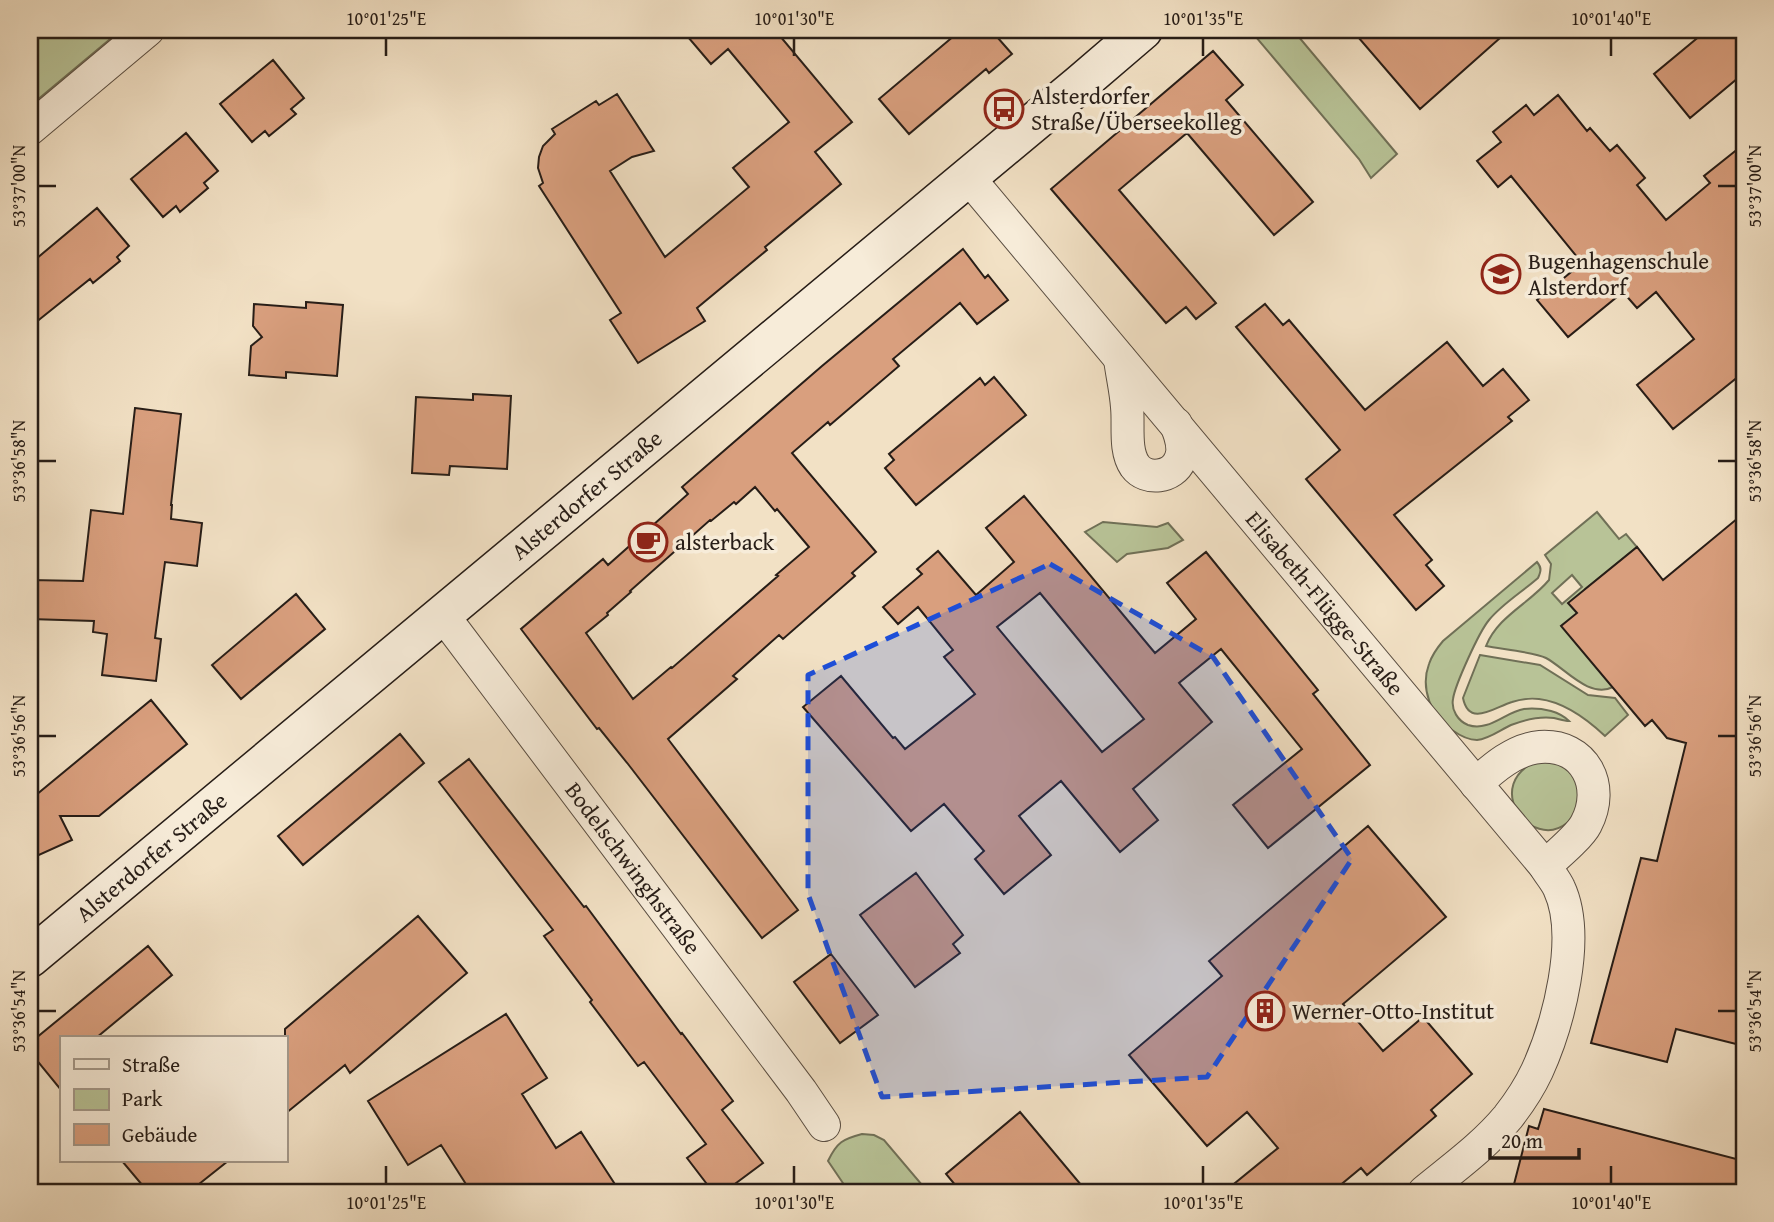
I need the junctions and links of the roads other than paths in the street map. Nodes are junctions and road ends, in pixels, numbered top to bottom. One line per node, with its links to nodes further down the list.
1 (148, 30): 3 (street)
2 (1143, 30): 4 (street, Alsterdorfer Straße)
3 (30, 129)
4 (968, 177): 5 (street, Elisabeth-Flügge-Straße); 7 (street, Alsterdorfer Straße)
5 (1120, 358): 6 (street, Elisabeth-Flügge-Straße); 6 (street, Elisabeth-Flügge-Straße)
6 (1175, 424): 8 (street, Elisabeth-Flügge-Straße)
7 (442, 614): 10 (street, Alsterdorfer Straße); 11 (street, Bodelschwinghstraße)
8 (1476, 784): 9 (street, Elisabeth-Flügge-Straße); 9 (street)
9 (1545, 866): 12 (street, Elisabeth-Flügge-Straße)
10 (30, 958)
11 (824, 1125)
12 (1424, 1192)

